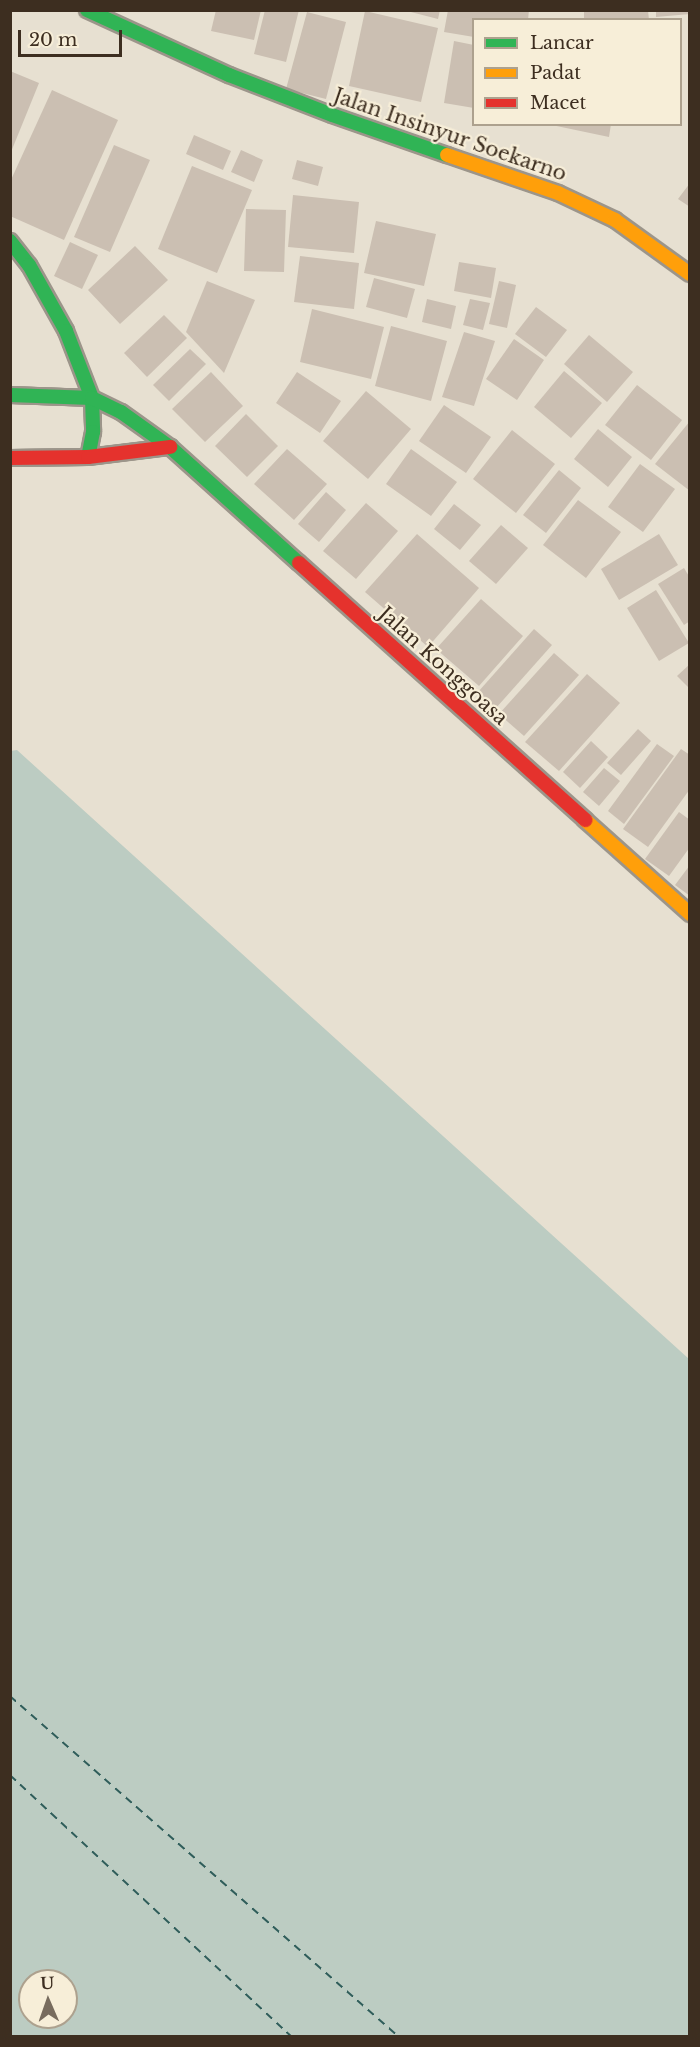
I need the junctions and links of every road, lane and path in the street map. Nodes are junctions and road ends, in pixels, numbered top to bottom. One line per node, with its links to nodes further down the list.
1 (87, 10): 3 (main road, Jalan Insinyur Soekarno)
2 (10, 241): 5 (main road)
3 (690, 274)
4 (10, 395): 5 (main road)
5 (92, 398): 6 (main road, Jalan Konggoasa); 8 (main road)
6 (170, 447): 8 (main road); 9 (main road, Jalan Konggoasa)
7 (10, 458): 8 (main road)
8 (88, 458)
9 (690, 914)

